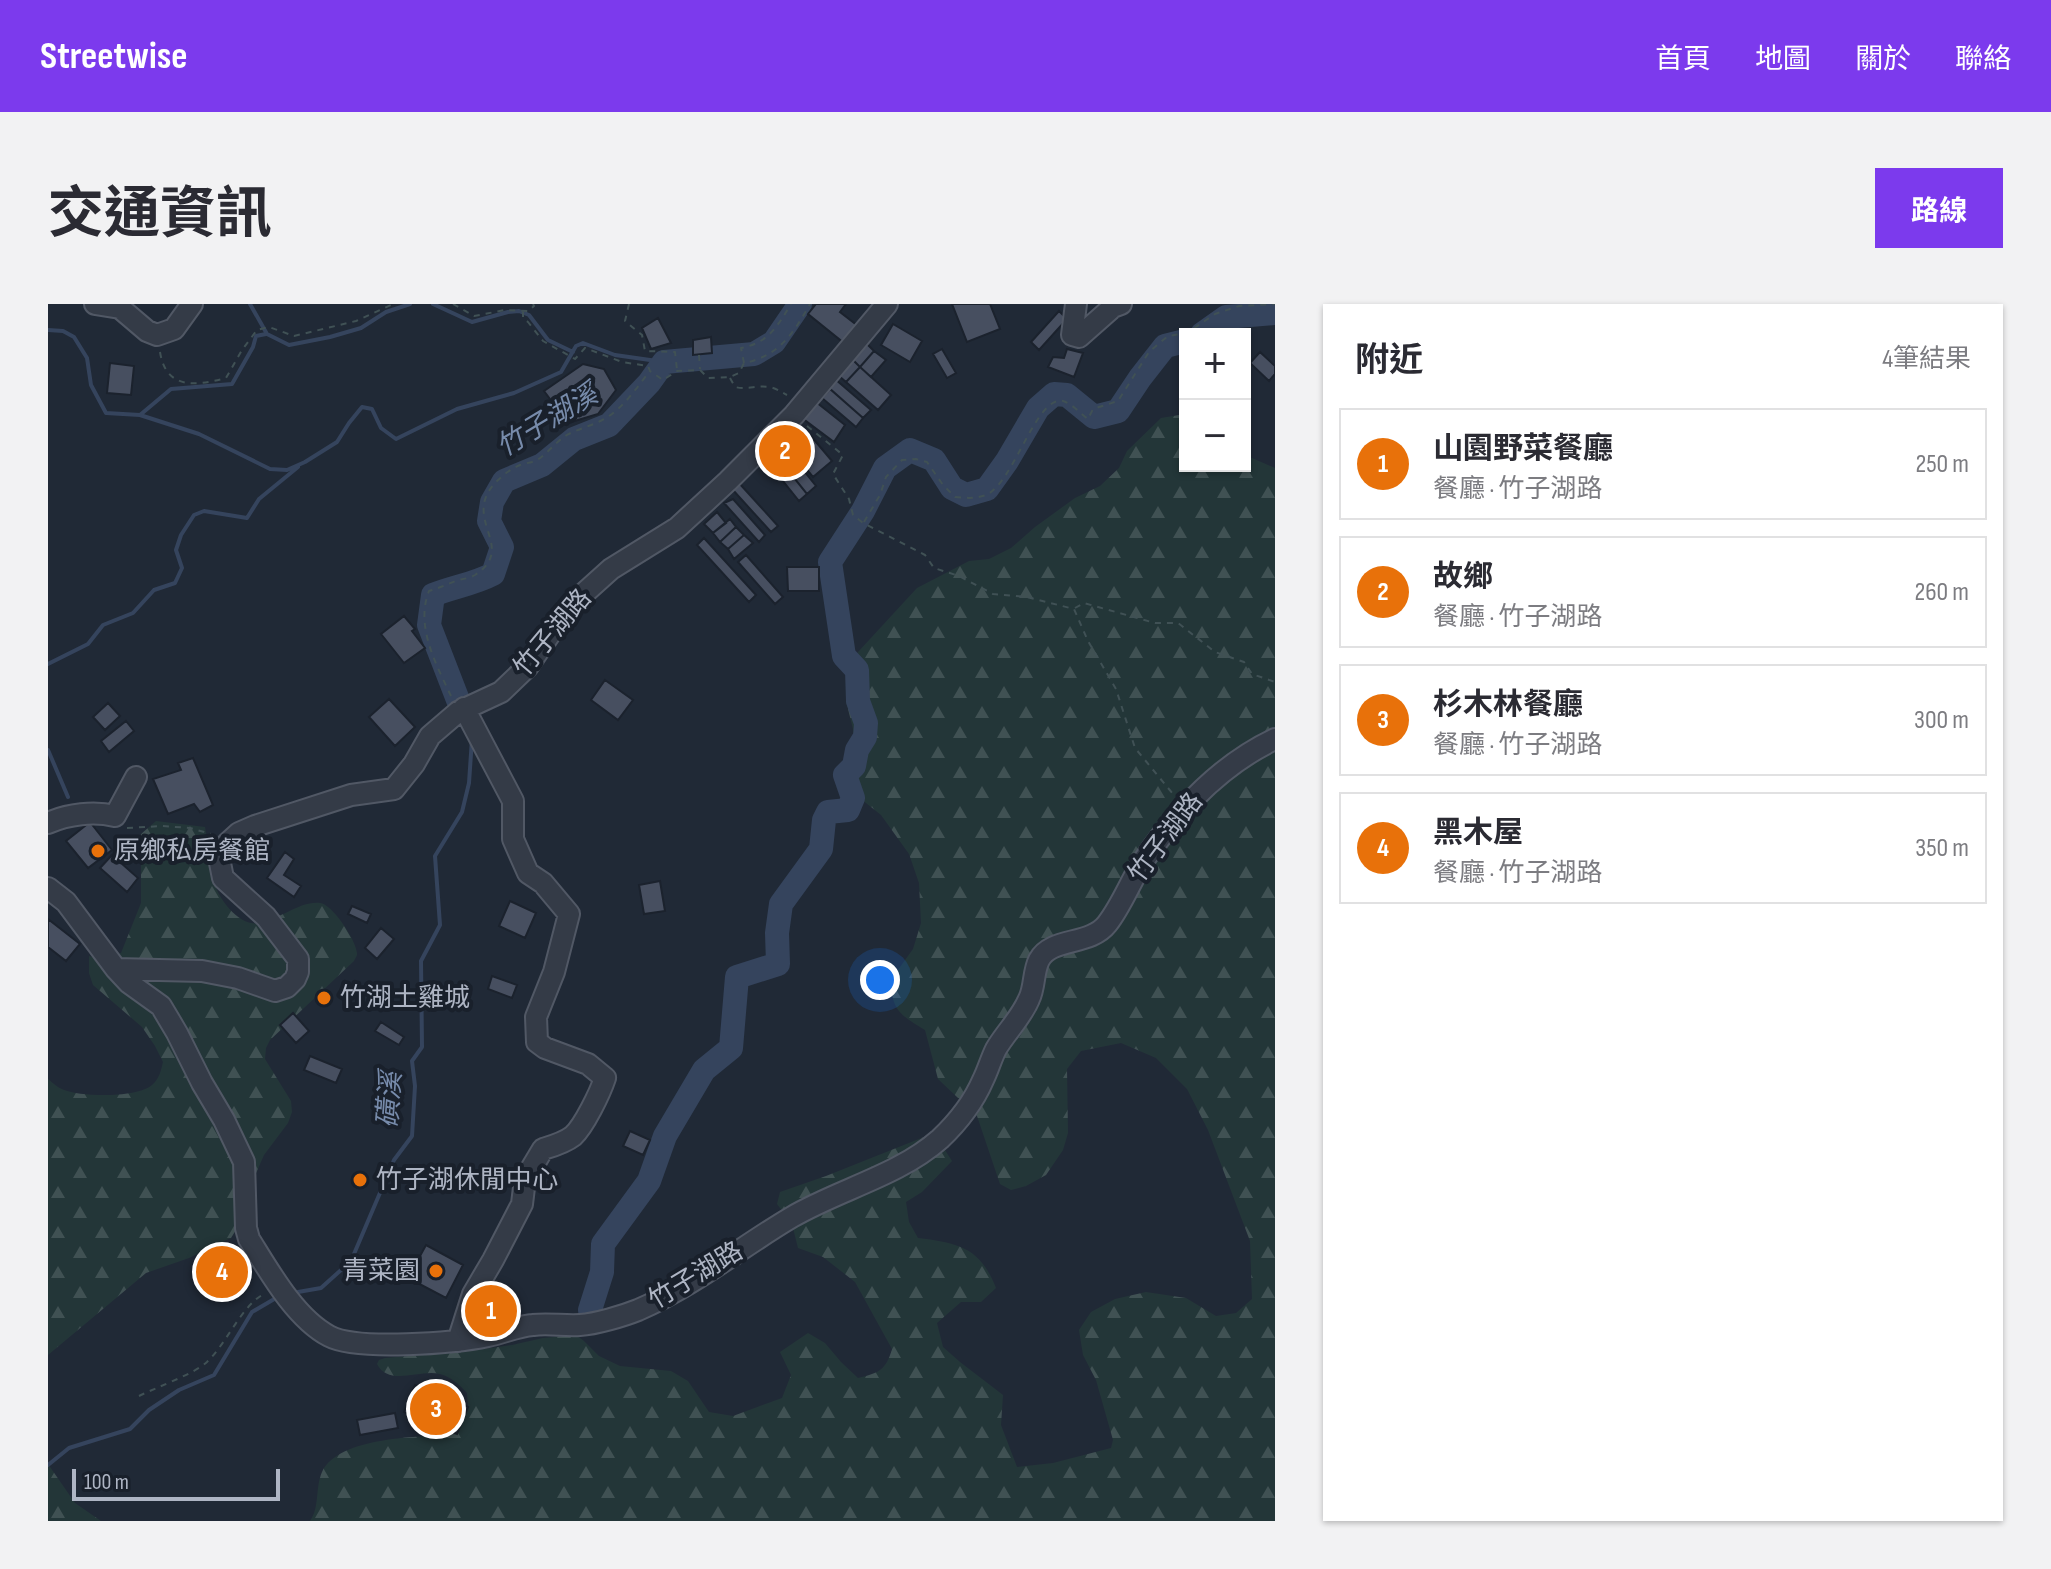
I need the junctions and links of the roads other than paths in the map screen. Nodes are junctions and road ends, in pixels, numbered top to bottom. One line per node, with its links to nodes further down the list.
1 (95, 304): 2 (street)
2 (192, 304)
3 (887, 304): 6 (street, 竹子湖路)
4 (1076, 304): 5 (street)
5 (1121, 304)
6 (461, 710): 11 (street, 竹子湖路); 12 (street)
7 (1275, 739): 12 (street, 竹子湖路)
8 (136, 777): 9 (street)
9 (48, 823)
10 (48, 888): 11 (street, 竹子湖路)
11 (116, 969): 12 (street, 竹子湖路)
12 (458, 1341)

